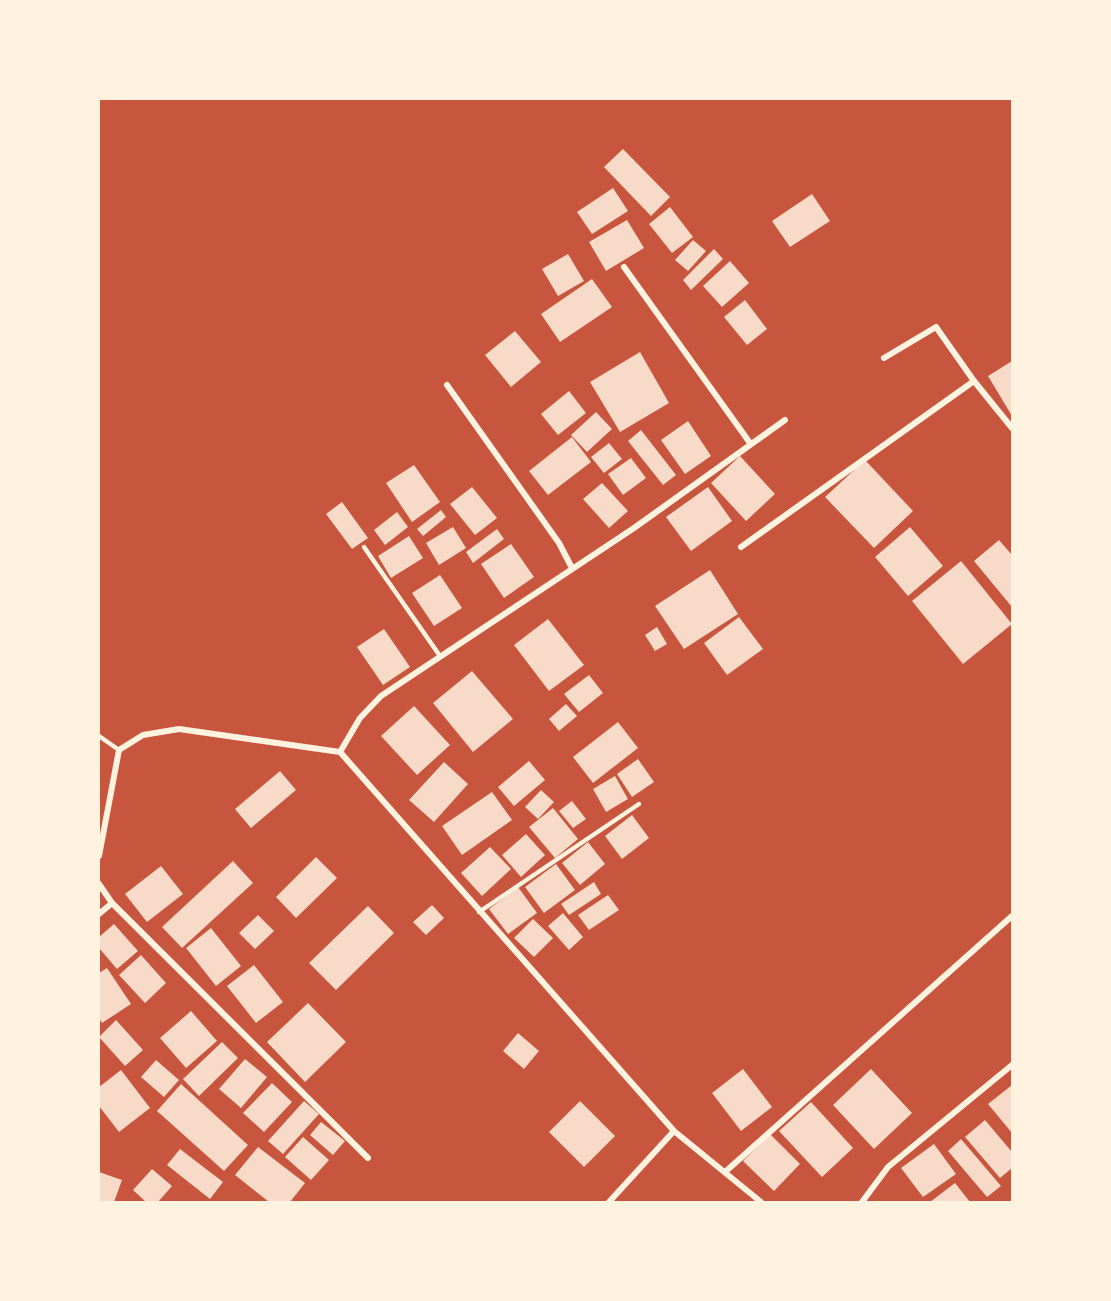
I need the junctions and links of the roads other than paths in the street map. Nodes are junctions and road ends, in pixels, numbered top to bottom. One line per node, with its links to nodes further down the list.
1 (624, 267): 7 (street)
2 (884, 358): 3 (street)
3 (974, 381): 6 (street); 9 (street)
4 (447, 385): 10 (street)
5 (785, 420): 7 (street)
6 (1012, 428)
7 (750, 443): 10 (street)
8 (364, 547): 11 (lane)
9 (741, 547)
10 (572, 568): 11 (street)
11 (440, 656): 14 (street)
12 (99, 736): 13 (lane)
13 (119, 750): 14 (street); 16 (street)
14 (340, 752): 19 (street)
15 (639, 804): 19 (lane)
16 (99, 856)
17 (99, 884): 18 (street)
18 (112, 903): 20 (street); 24 (street)
19 (479, 912): 23 (street)
20 (99, 914)
21 (1012, 916): 25 (street)
22 (1012, 1065): 28 (street)
23 (674, 1131): 25 (street); 26 (street)
24 (368, 1158)
25 (725, 1172): 27 (street)
26 (609, 1202)
27 (761, 1202)
28 (862, 1202)

